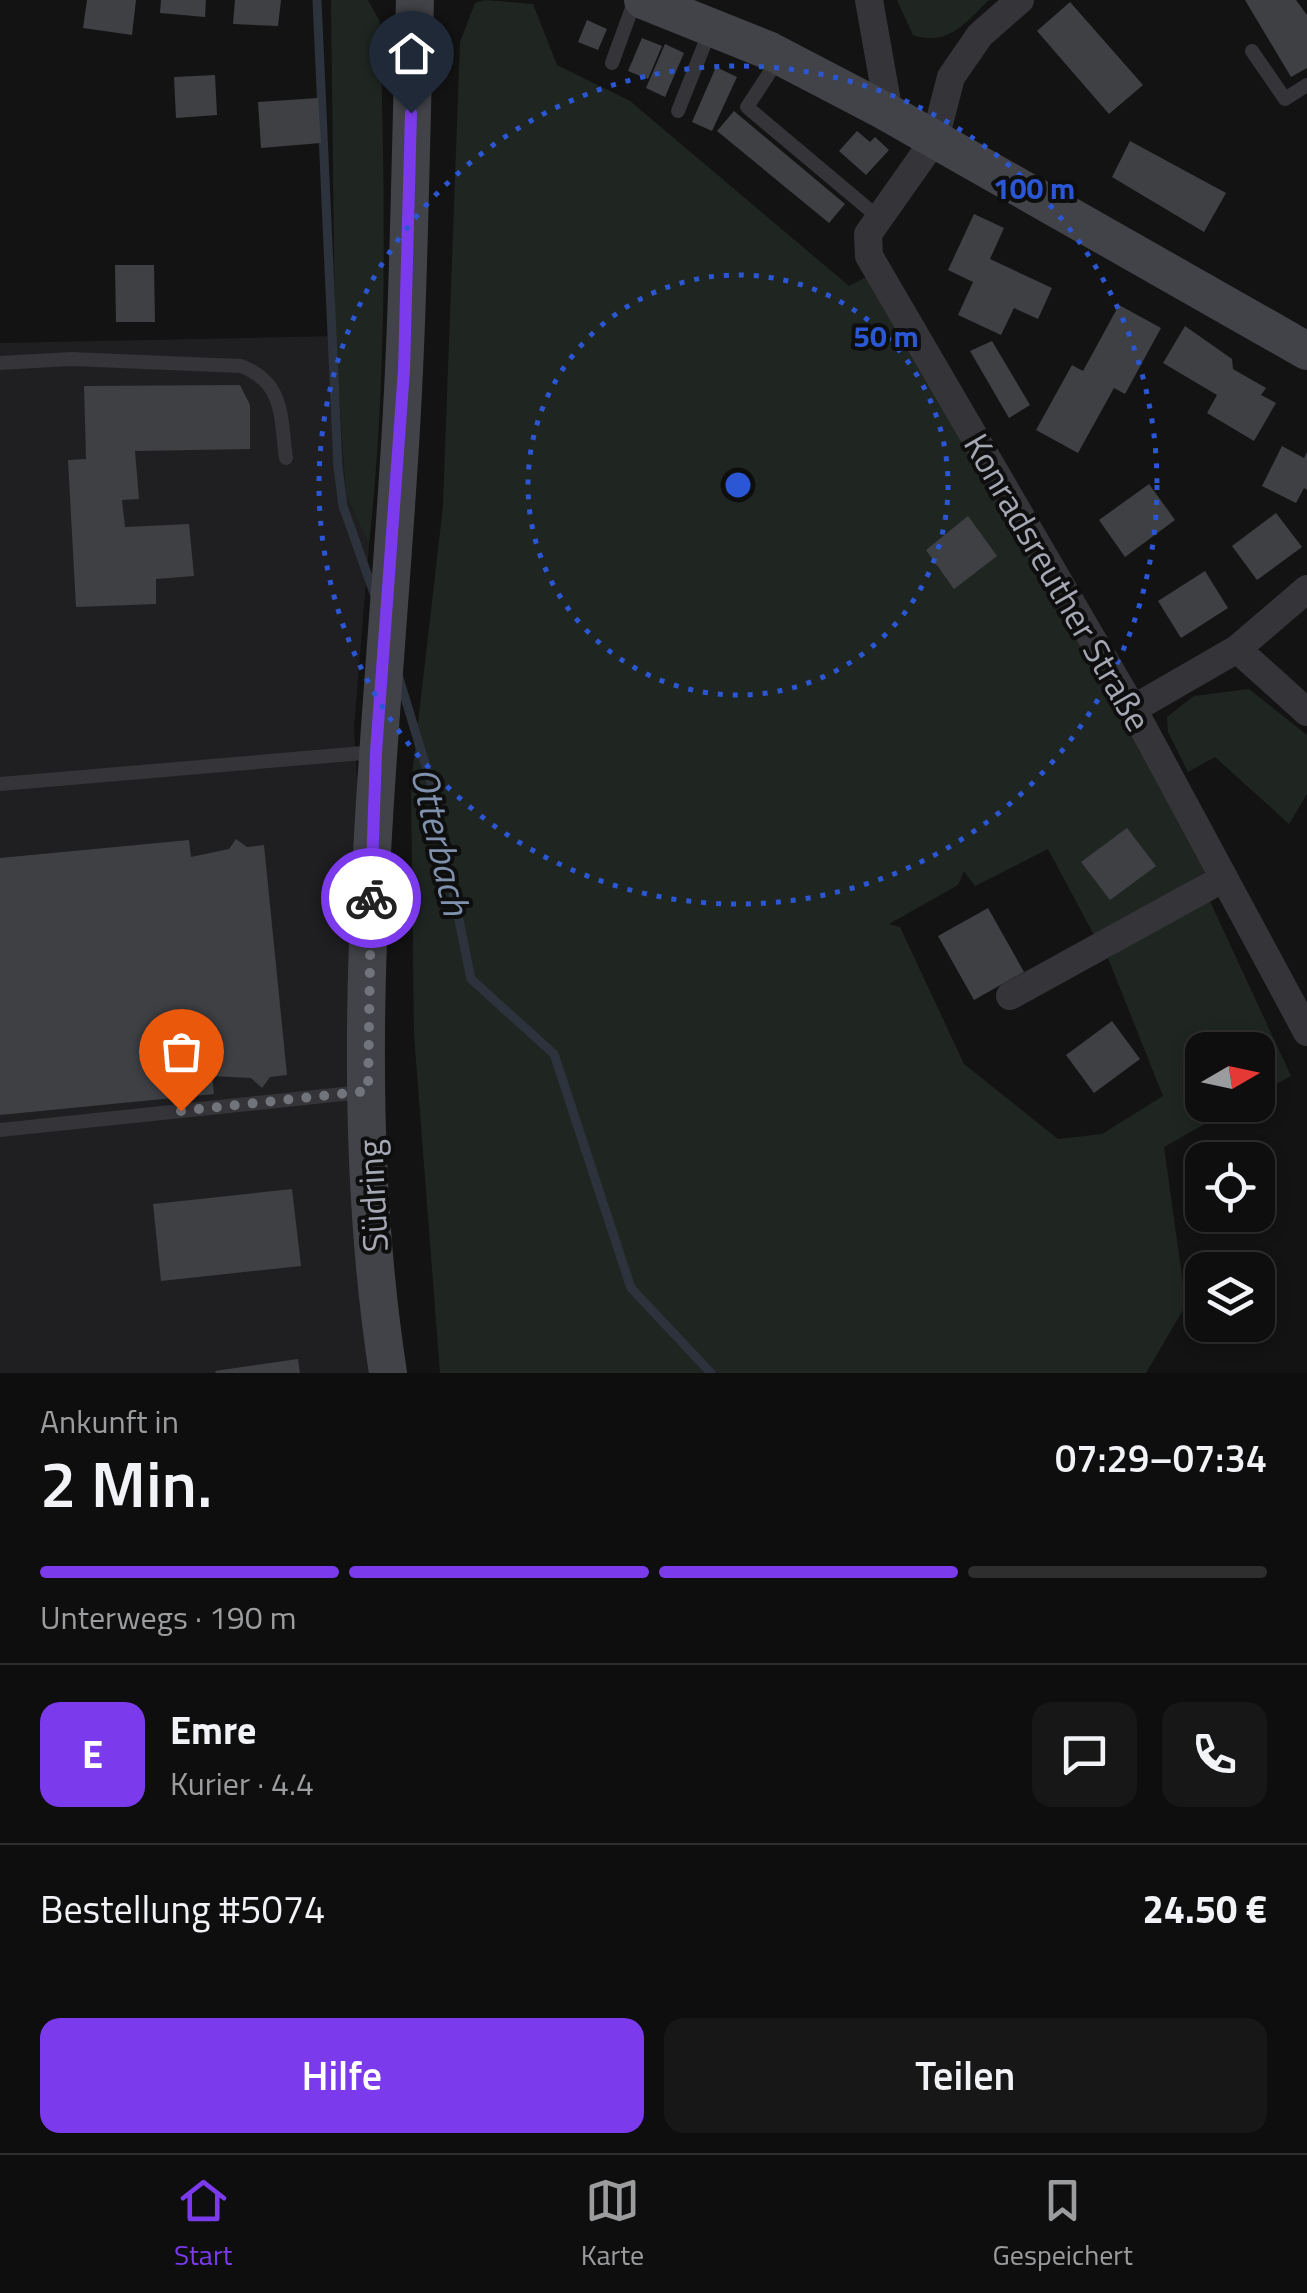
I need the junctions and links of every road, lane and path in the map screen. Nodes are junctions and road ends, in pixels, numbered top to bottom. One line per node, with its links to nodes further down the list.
1 (414, 0): 22 (street, Südring)
2 (635, 0): 9 (lane)
3 (643, 0): 6 (street)
4 (870, 0): 11 (street)
5 (1020, 0): 13 (street)
6 (712, 26): 8 (street); 12 (lane)
7 (1252, 51): 10 (lane)
8 (780, 57): 11 (street); 14 (lane)
9 (612, 63)
10 (1307, 85)
11 (883, 110): 13 (street)
12 (678, 111)
13 (935, 139): 14 (street); 15 (street)
14 (878, 218): 20 (street, Konradsreuther Straße)
15 (1307, 351)
16 (0, 363): 17 (lane)
17 (286, 458)
18 (1307, 589): 19 (street)
19 (1238, 649): 20 (street); 21 (street)
20 (1133, 709): 24 (street, Konradsreuther Straße)
21 (1307, 712)
22 (376, 752): 23 (lane); 27 (street, Südring)
23 (0, 784)
24 (1224, 878): 25 (street); 26 (street, Konradsreuther Straße)
25 (1010, 996)
26 (1307, 1032)
27 (368, 1091): 28 (lane); 29 (street, Südring)
28 (0, 1130)
29 (388, 1373)

